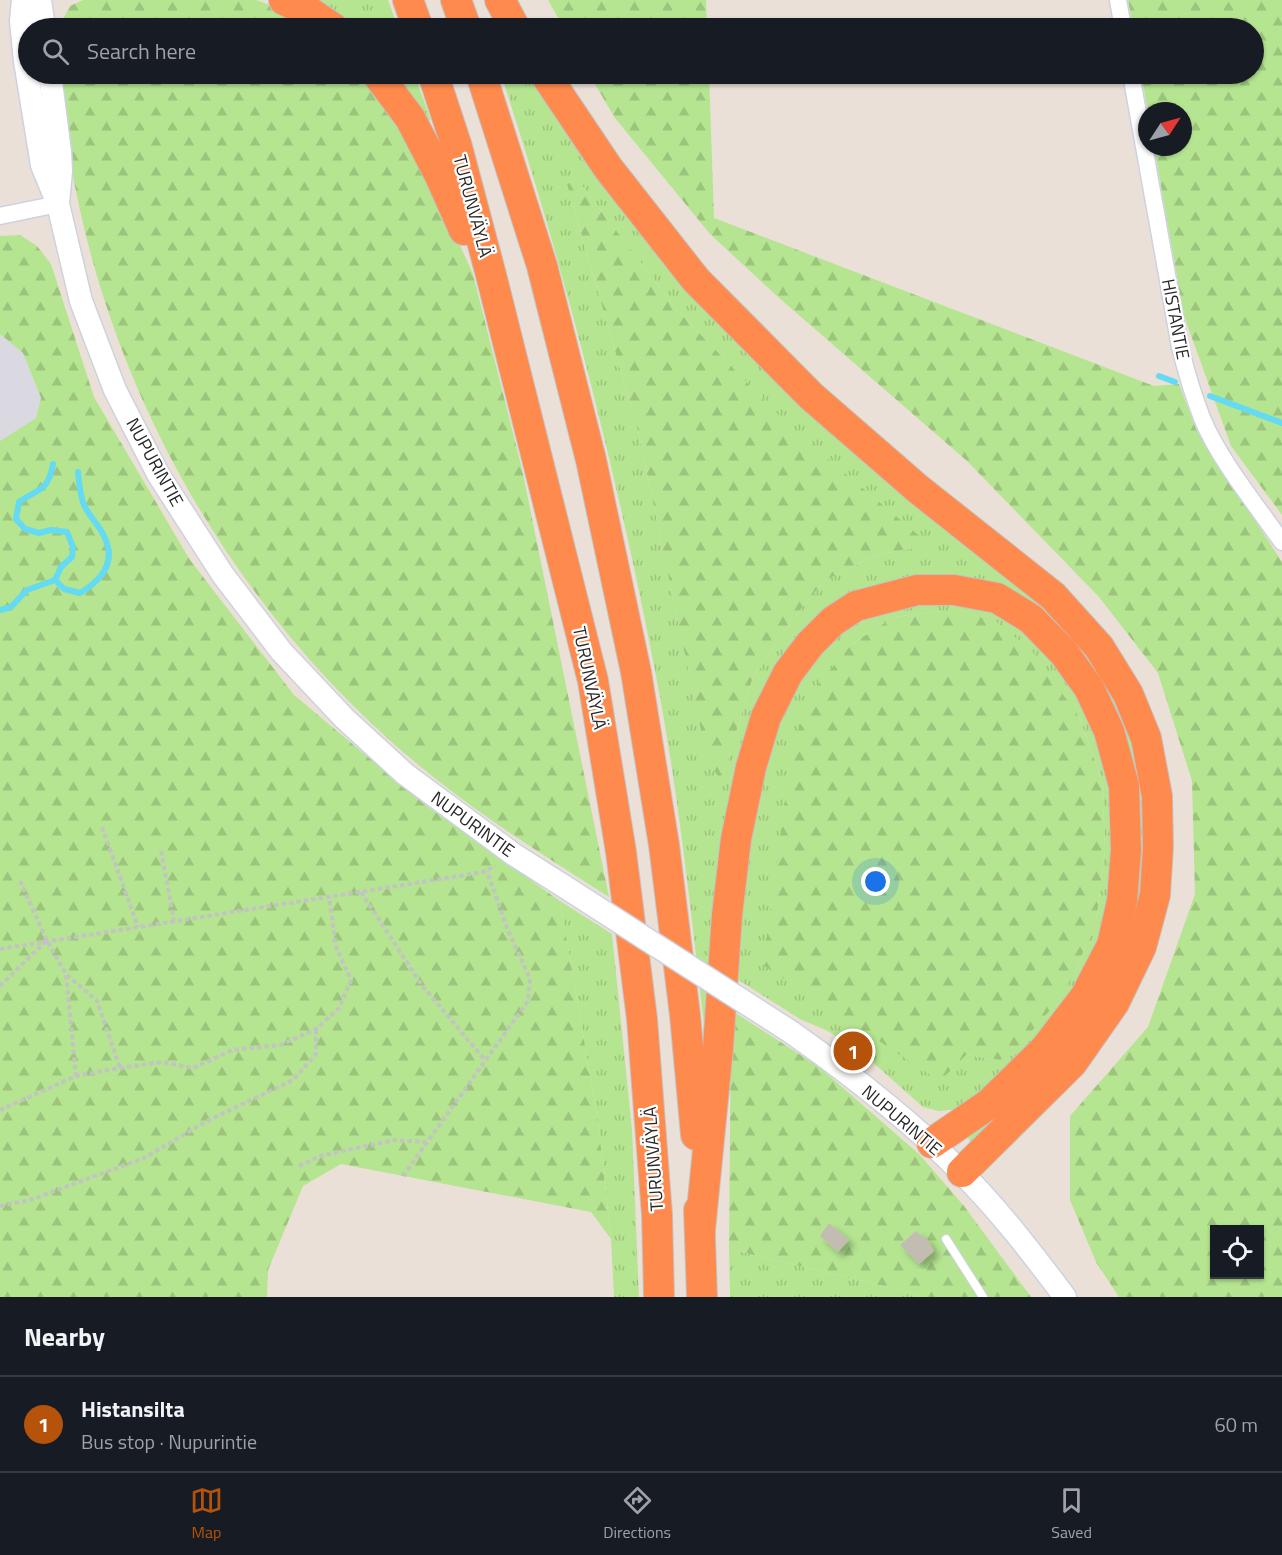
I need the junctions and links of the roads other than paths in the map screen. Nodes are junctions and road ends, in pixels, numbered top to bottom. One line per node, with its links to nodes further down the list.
1 (23, 0): 8 (main road, NUPURINTIE)
2 (40, 0): 9 (main road)
3 (284, 0): 10 (highway)
4 (408, 0): 11 (highway)
5 (456, 0): 12 (highway)
6 (500, 0): 13 (highway)
7 (1118, 0): 14 (street)
8 (21, 18)
9 (43, 18)
10 (318, 18)
11 (414, 18)
12 (462, 18)
13 (510, 18)
14 (1121, 18)
15 (29, 84): 22 (main road, NUPURINTIE)
16 (51, 84): 22 (main road, NUPURINTIE)
17 (384, 84): 24 (highway)
18 (436, 84): 24 (highway, TURUNVÄYLÄ)
19 (484, 84): 28 (highway)
20 (552, 84): 27 (highway)
21 (1133, 84): 25 (street, HISTANTIE)
22 (58, 204): 23 (street); 26 (main road, NUPURINTIE, bridge)
23 (0, 216)
24 (491, 275): 30 (highway, TURUNVÄYLÄ)
25 (1282, 542)
26 (932, 1143): 27 (main road, NUPURINTIE); 28 (highway)
27 (962, 1172): 33 (main road, NUPURINTIE)
28 (700, 1230): 31 (highway)
29 (946, 1239): 32 (lane)
30 (659, 1297)
31 (702, 1297)
32 (983, 1297)
33 (1065, 1297)

